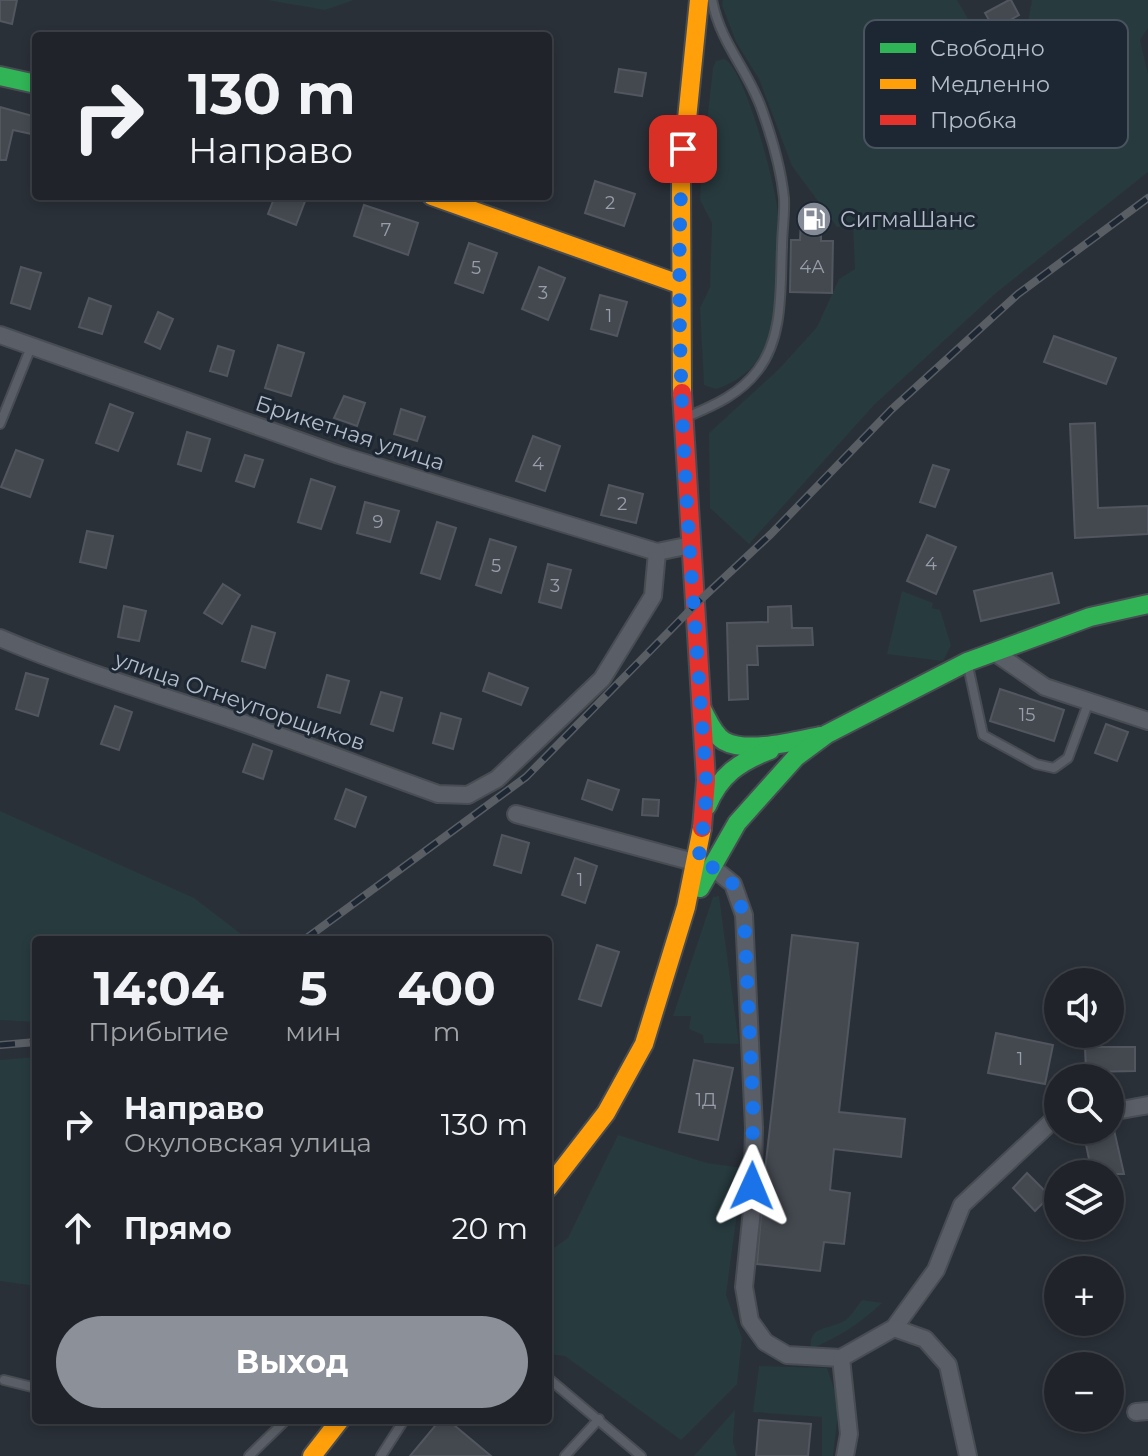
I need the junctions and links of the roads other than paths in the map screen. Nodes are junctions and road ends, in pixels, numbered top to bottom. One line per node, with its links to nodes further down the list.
1 (699, 0): 6 (main road)
2 (712, 0): 9 (lane)
3 (0, 76): 4 (main road)
4 (32, 83)
5 (443, 200): 6 (main road)
6 (679, 284): 9 (main road)
7 (0, 335): 8 (street, Брикетная улица)
8 (31, 347): 10 (lane); 12 (street, Брикетная улица)
9 (684, 418): 11 (main road)
10 (0, 424)
11 (691, 545): 12 (street, Брикетная улица); 18 (main road)
12 (657, 552): 14 (street, улица Огнеупорщиков)
13 (1148, 604): 15 (main road)
14 (0, 638)
15 (994, 652): 16 (main road); 17 (street)
16 (967, 662): 17 (lane); 20 (main road)
17 (1089, 701): 19 (street)
18 (700, 706): 21 (main road); 22 (main road)
19 (1148, 721)
20 (827, 734): 21 (main road); 23 (main road)
21 (796, 741): 24 (main road)
22 (703, 743): 24 (main road); 25 (main road)
23 (782, 770): 24 (main road); 27 (main road)
24 (726, 773): 25 (main road)
25 (705, 813): 27 (main road)
26 (516, 814): 27 (street)
27 (705, 865): 31 (main road); 33 (street)
28 (1148, 1105): 29 (street)
29 (1124, 1109)
30 (1044, 1129): 32 (street)
31 (552, 1184)
32 (894, 1328): 33 (street); 47 (street)
33 (841, 1358): 46 (street)
34 (4, 1380): 36 (lane)
35 (552, 1381): 37 (lane)
36 (32, 1387)
37 (599, 1419): 44 (lane); 45 (lane)
38 (282, 1424): 41 (lane)
39 (337, 1424): 42 (main road)
40 (401, 1424): 43 (lane)
41 (249, 1456)
42 (312, 1456)
43 (381, 1456)
44 (565, 1456)
45 (641, 1456)
46 (845, 1456)
47 (968, 1456)

